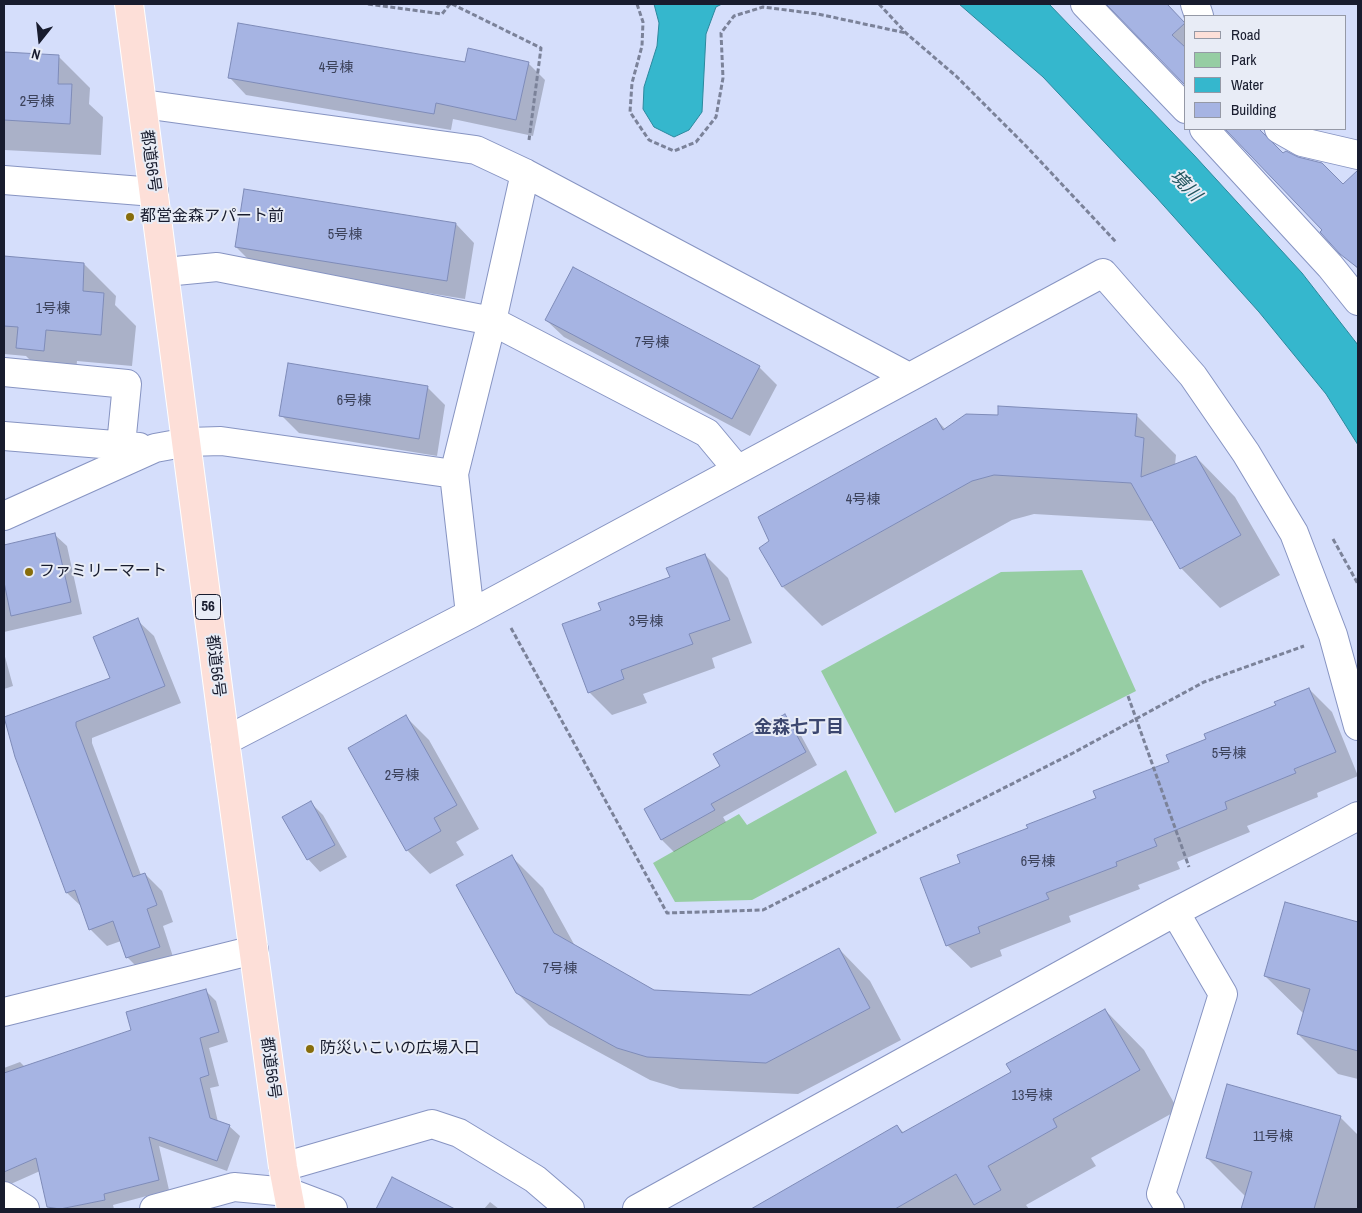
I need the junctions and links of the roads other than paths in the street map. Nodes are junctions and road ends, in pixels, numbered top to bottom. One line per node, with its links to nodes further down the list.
1 (130, 4): 3 (main road, 都道56号 / 56)
2 (1085, 4): 4 (street)
3 (142, 104): 8 (street); 10 (main road, 都道56号 / 56)
4 (1184, 107)
5 (1205, 130): 12 (street)
6 (1280, 130): 7 (street)
7 (1358, 155)
8 (525, 173): 13 (street); 15 (street)
9 (4, 180): 10 (street)
10 (154, 192): 11 (main road, 都道56号 / 56)
11 (165, 272): 13 (street); 17 (main road, 都道56号 / 56)
12 (1358, 301)
13 (492, 321): 20 (street); 21 (street)
14 (4, 372): 18 (street)
15 (909, 377): 20 (street); 24 (street)
16 (4, 436): 18 (street)
17 (188, 442): 19 (street); 21 (street); 25 (main road, 都道56号 / 56)
18 (121, 445): 19 (street)
19 (155, 448): 22 (street)
20 (737, 469): 23 (street)
21 (454, 474): 23 (street)
22 (4, 516)
23 (470, 614): 25 (street)
24 (1358, 726)
25 (225, 741): 28 (main road, 都道56号 / 56)
26 (1358, 816): 27 (street)
27 (1175, 912): 36 (street); 37 (street)
28 (254, 950): 29 (street); 30 (main road, 都道56号 / 56)
29 (4, 1012)
30 (287, 1190): 33 (street); 34 (street); 35 (street)
31 (4, 1196): 32 (street)
32 (25, 1209)
33 (154, 1209)
34 (333, 1209)
35 (570, 1209)
36 (637, 1209)
37 (1170, 1209)

